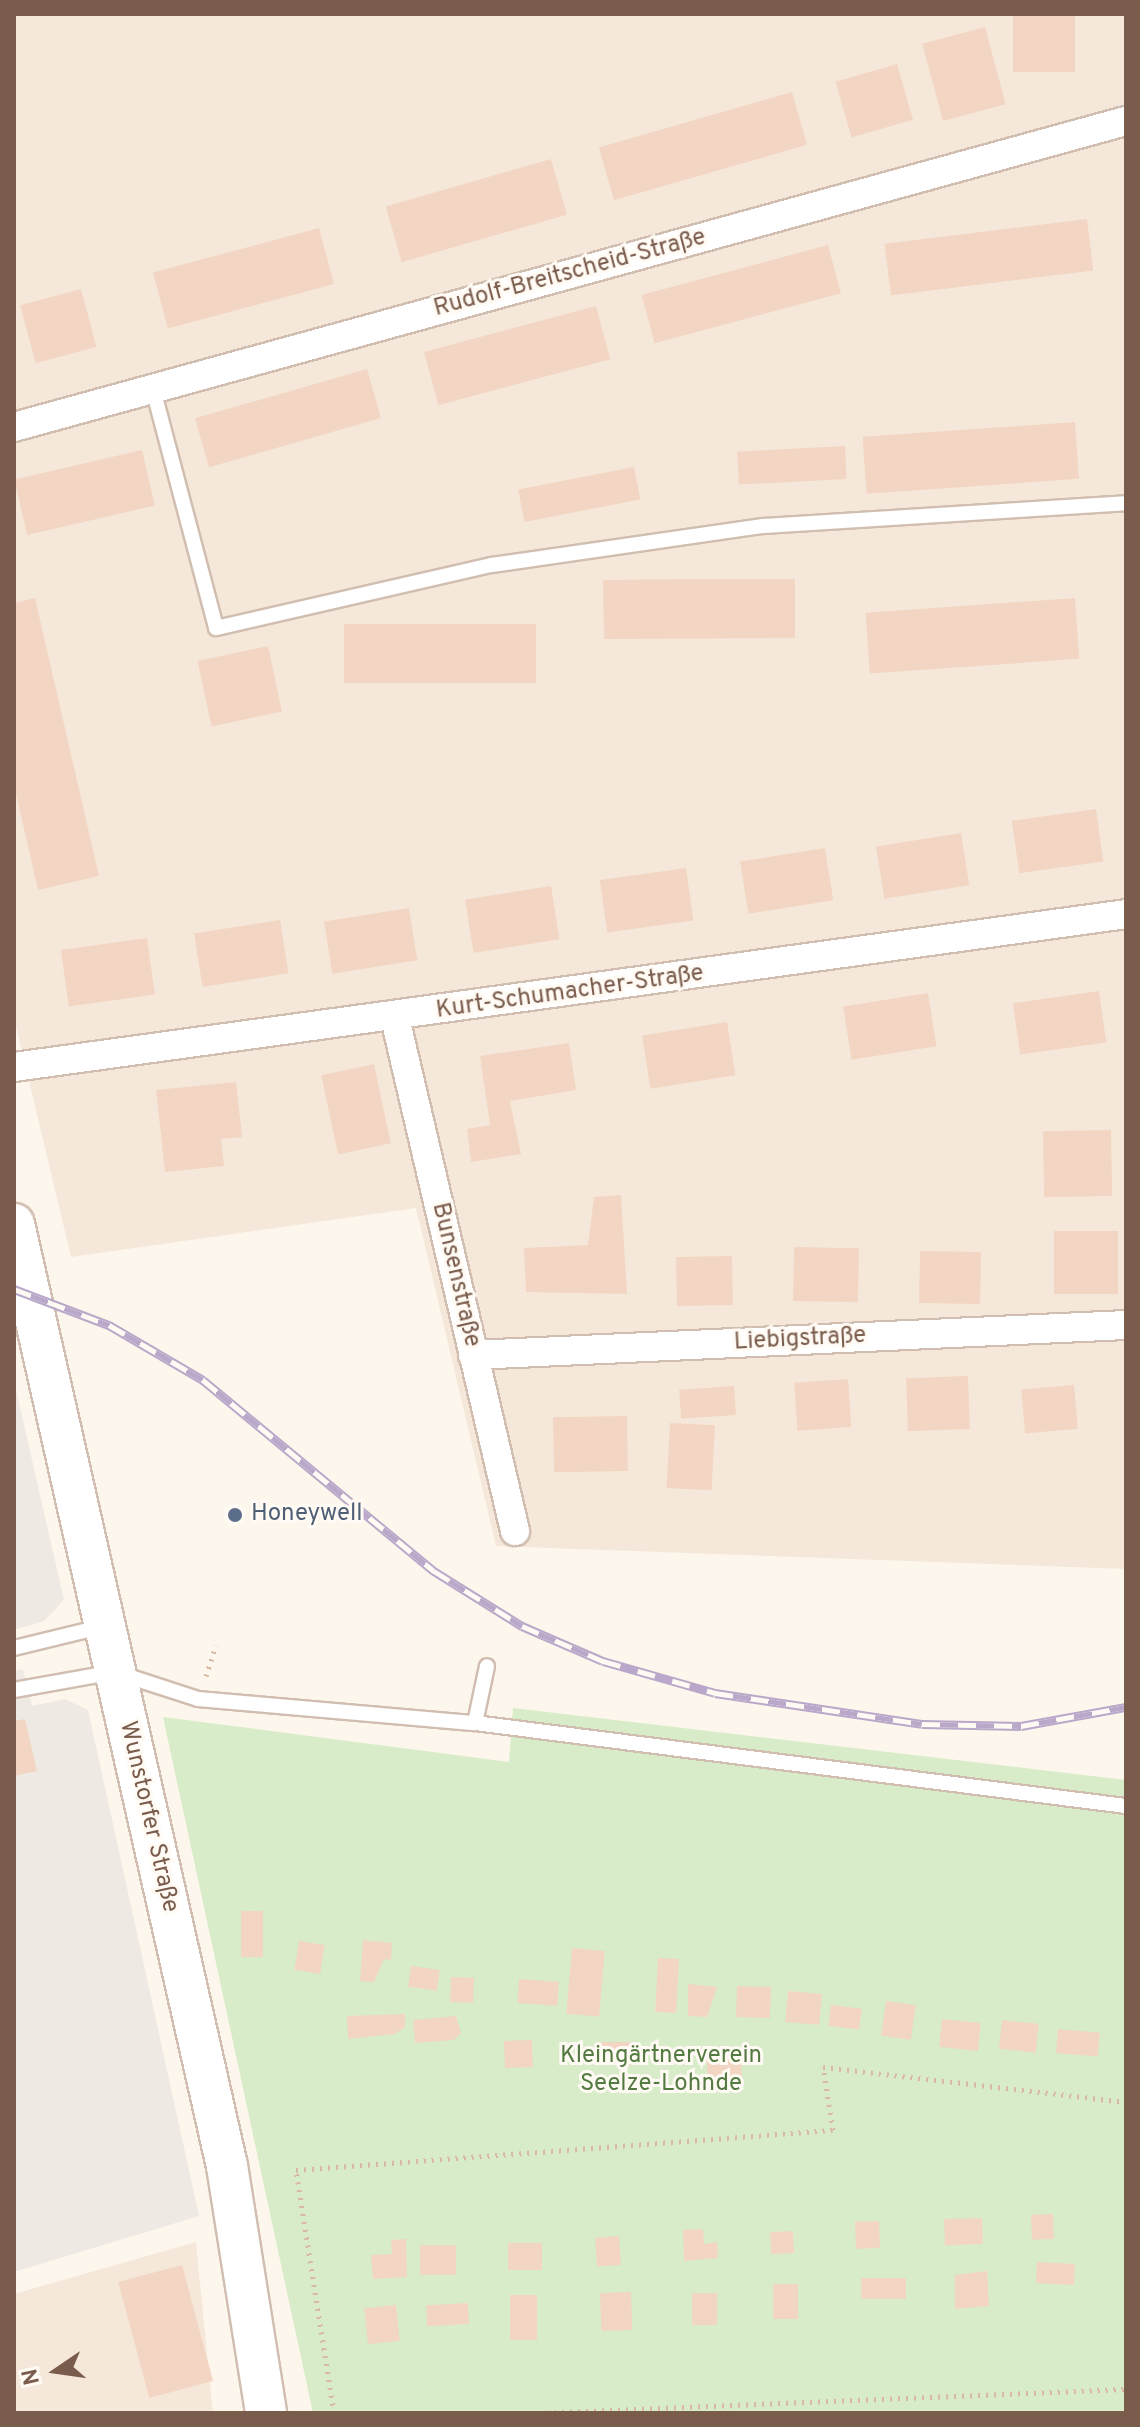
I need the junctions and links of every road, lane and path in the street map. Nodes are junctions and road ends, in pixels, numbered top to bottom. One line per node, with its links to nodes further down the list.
1 (1126, 121): 2 (street, Rudolf-Breitscheid-Straße)
2 (153, 389): 3 (street, Rudolf-Breitscheid-Straße); 4 (lane)
3 (14, 427)
4 (1126, 503)
5 (1126, 914): 6 (street, Kurt-Schumacher-Straße)
6 (395, 1018): 7 (street, Kurt-Schumacher-Straße); 10 (street, Bunsenstraße)
7 (14, 1067)
8 (14, 1224): 12 (street, Wunstorfer Straße)
9 (1126, 1325): 10 (street, Liebigstraße)
10 (473, 1355): 11 (street, Bunsenstraße)
11 (515, 1531)
12 (104, 1626): 13 (lane); 15 (street, Wunstorfer Straße)
13 (14, 1648)
14 (487, 1666): 17 (lane)
15 (115, 1672): 16 (lane); 17 (lane); 21 (street, Wunstorfer Straße)
16 (14, 1690)
17 (475, 1723): 18 (lane)
18 (1126, 1806)
19 (1126, 2102): 22 (path)
20 (1126, 2389): 23 (path)
21 (266, 2413)
22 (334, 2413)
23 (538, 2413)

